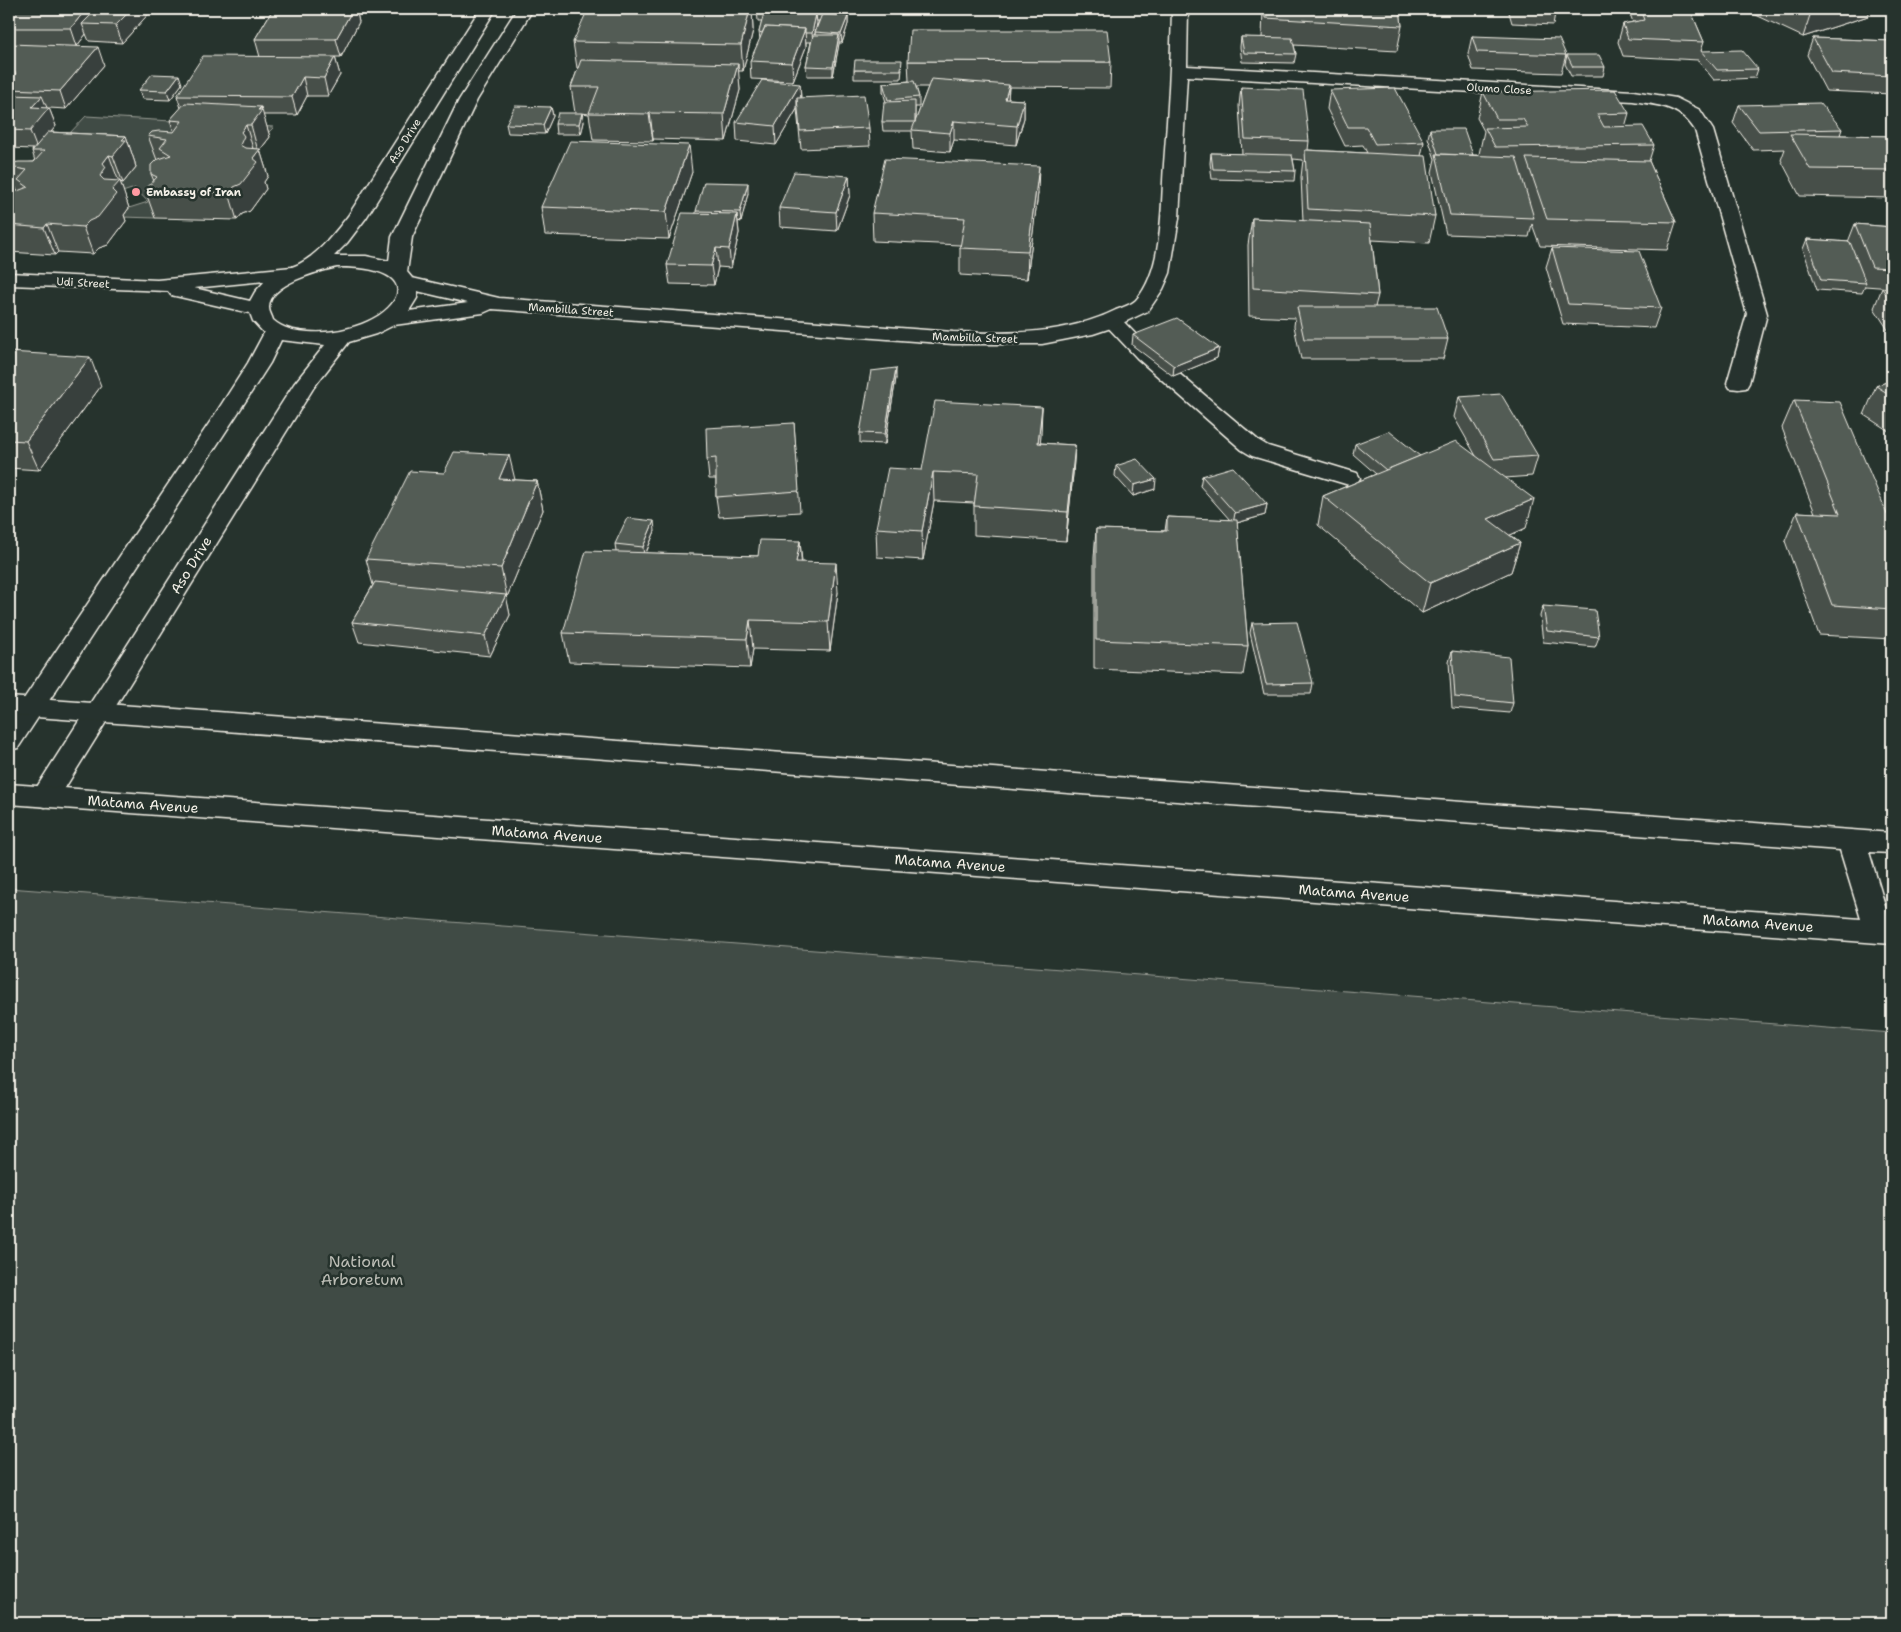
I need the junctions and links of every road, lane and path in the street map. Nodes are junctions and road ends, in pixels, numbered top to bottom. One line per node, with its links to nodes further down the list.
1 (488, 9): 5 (street, Aso Drive)
2 (525, 9): 7 (street)
3 (1180, 9): 4 (street, Mambilla Street)
4 (1180, 70): 13 (street, Mambilla Street); 16 (street, Olumo Close)
5 (313, 266): 6 (street); 7 (street)
6 (292, 273): 9 (street); 11 (street)
7 (402, 278): 10 (street); 12 (street)
8 (9, 279): 9 (street, Udi Street)
9 (157, 286): 11 (street)
10 (500, 304): 12 (street); 13 (street, Mambilla Street)
11 (259, 309): 14 (street)
12 (387, 320): 15 (street)
13 (1113, 322): 17 (street)
14 (275, 331): 15 (street); 18 (street)
15 (342, 337): 19 (street, Aso Drive)
16 (1738, 383)
17 (1348, 478)
18 (20, 707): 19 (street); 20 (street)
19 (97, 712): 22 (street, Aso Drive); 23 (street)
20 (9, 741)
21 (9, 794): 22 (street, Matama Avenue)
22 (45, 797): 25 (street, Matama Avenue)
23 (1851, 840): 24 (street); 25 (street)
24 (1892, 843)
25 (1885, 932)

